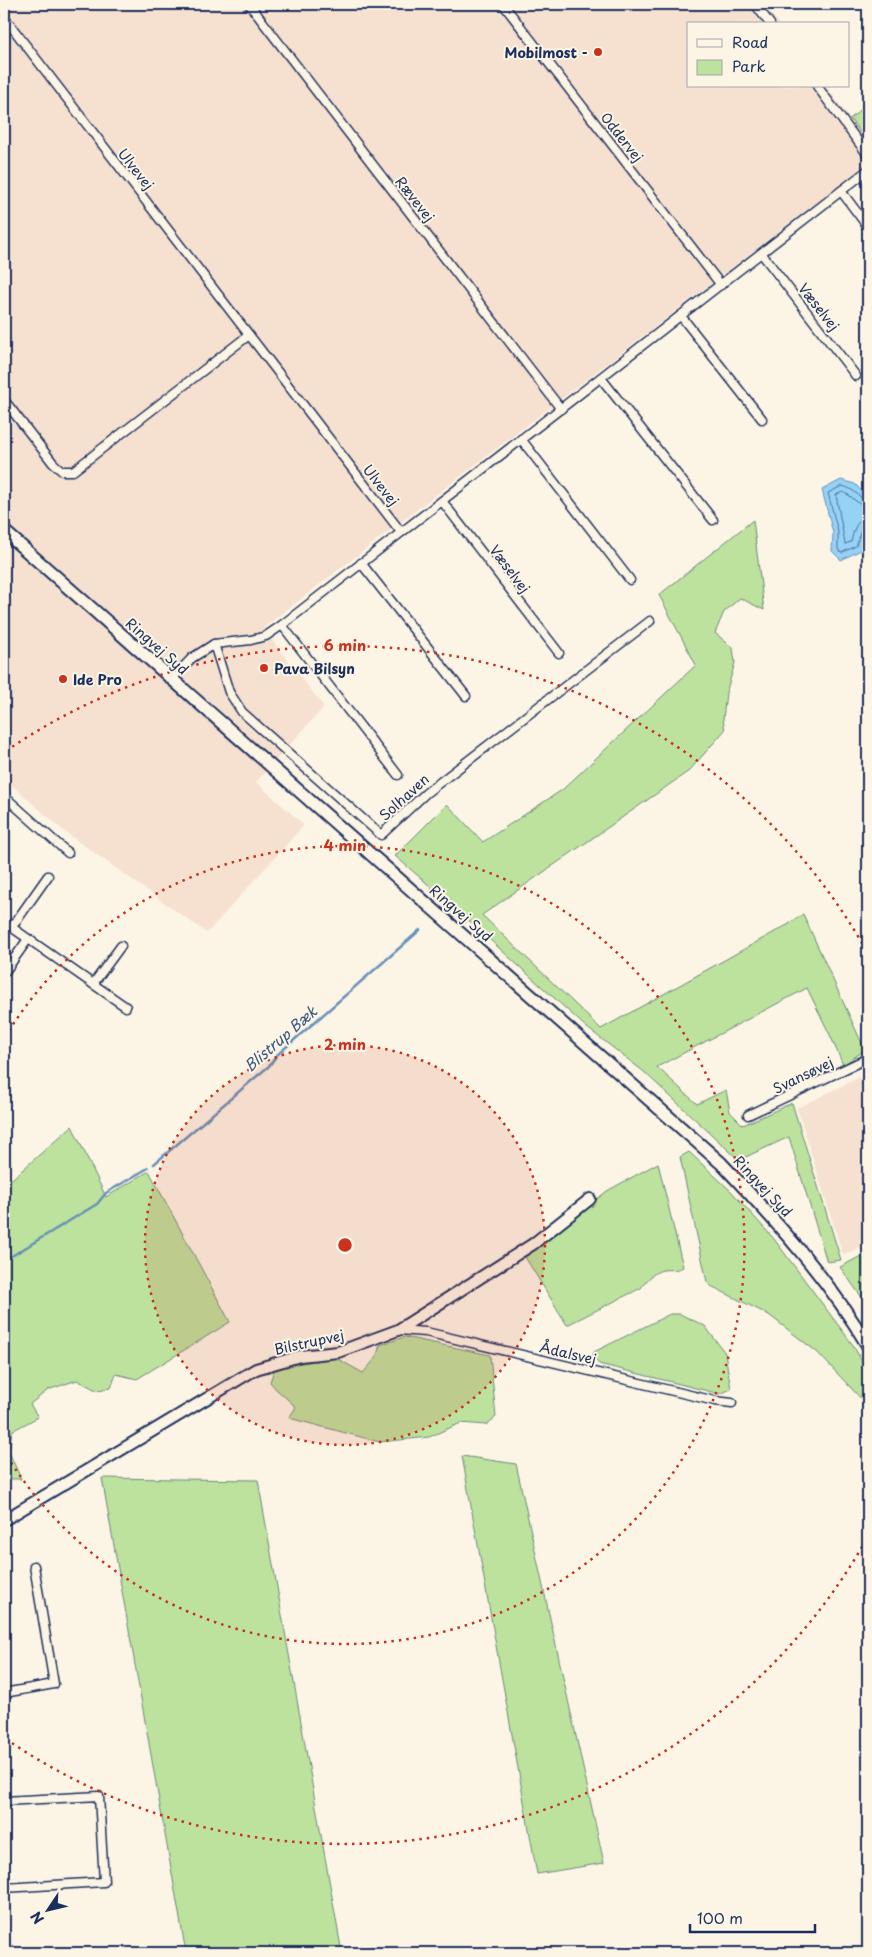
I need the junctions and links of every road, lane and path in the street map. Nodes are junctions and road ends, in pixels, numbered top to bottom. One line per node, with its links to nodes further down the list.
1 (249, 4): 18 (street, Rævevej)
2 (503, 4): 12 (street, Oddervej)
3 (755, 4): 5 (street)
4 (4, 17): 14 (street, Ulvevej)
5 (768, 22)
6 (818, 88): 7 (street)
7 (868, 155)
8 (868, 170): 9 (street)
9 (841, 192): 10 (street); 11 (street)
10 (868, 227)
11 (762, 254): 12 (street); 15 (street, Væselvej)
12 (721, 285): 13 (street)
13 (681, 316): 16 (street); 19 (street)
14 (249, 336): 17 (street); 24 (street, Ulvevej)
15 (856, 376)
16 (601, 378): 18 (street); 22 (street)
17 (4, 400)
18 (561, 409): 20 (street)
19 (762, 419)
20 (521, 439): 21 (street); 26 (street)
21 (442, 501): 24 (street); 30 (street, Væselvej)
22 (713, 520)
23 (4, 531): 31 (main road, Ringvej Syd)
24 (401, 532): 25 (street)
25 (361, 563): 28 (street); 32 (street)
26 (630, 580)
27 (650, 621): 29 (street, Solhaven)
28 (282, 624): 29 (street); 33 (street)
29 (214, 644): 31 (street)
30 (559, 653)
31 (172, 679): 48 (main road, Ringvej Syd)
32 (466, 696)
33 (398, 776)
34 (4, 796): 35 (street)
35 (68, 853)
36 (48, 876): 38 (street)
37 (4, 922): 38 (street)
38 (12, 927): 39 (street)
39 (28, 939): 41 (street); 42 (street)
40 (121, 946): 42 (street)
41 (4, 973)
42 (93, 984): 43 (street)
43 (126, 1007)
44 (868, 1058): 45 (street, Svansøvej)
45 (748, 1115)
46 (590, 1199): 47 (street, Bilstrupvej)
47 (398, 1330): 49 (street, Ådalsvej); 50 (street, Bilstrupvej)
48 (868, 1346)
49 (732, 1403)
50 (4, 1520)
51 (34, 1566): 52 (street)
52 (4, 1693)
53 (4, 1801): 54 (street)
54 (4, 1888)

